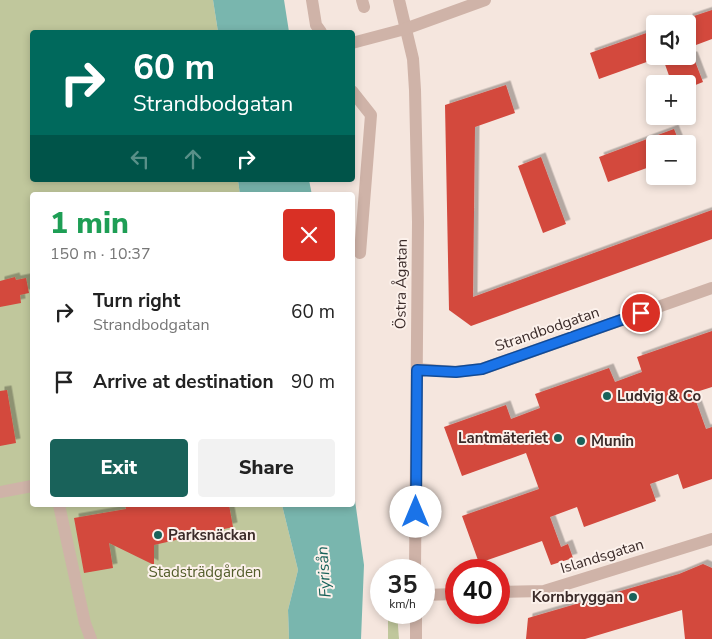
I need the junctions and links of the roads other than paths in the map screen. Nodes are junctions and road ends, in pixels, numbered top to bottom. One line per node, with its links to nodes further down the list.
1 (312, 0): 5 (street)
2 (398, 0): 4 (street, Östra Ågatan)
3 (483, 0): 4 (street)
4 (405, 28): 6 (street); 10 (street, Östra Ågatan)
5 (320, 30)
6 (355, 42)
7 (355, 95): 8 (street)
8 (360, 253)
9 (712, 288): 10 (street, Strandbodgatan)
10 (417, 370): 15 (street, Östra Ågatan)
11 (30, 486): 12 (street)
12 (0, 492)
13 (59, 507): 18 (street)
14 (712, 539): 16 (street, Islandsgatan)
15 (415, 559)
16 (510, 592)
17 (416, 624): 19 (street)
18 (91, 639)
19 (416, 639)

